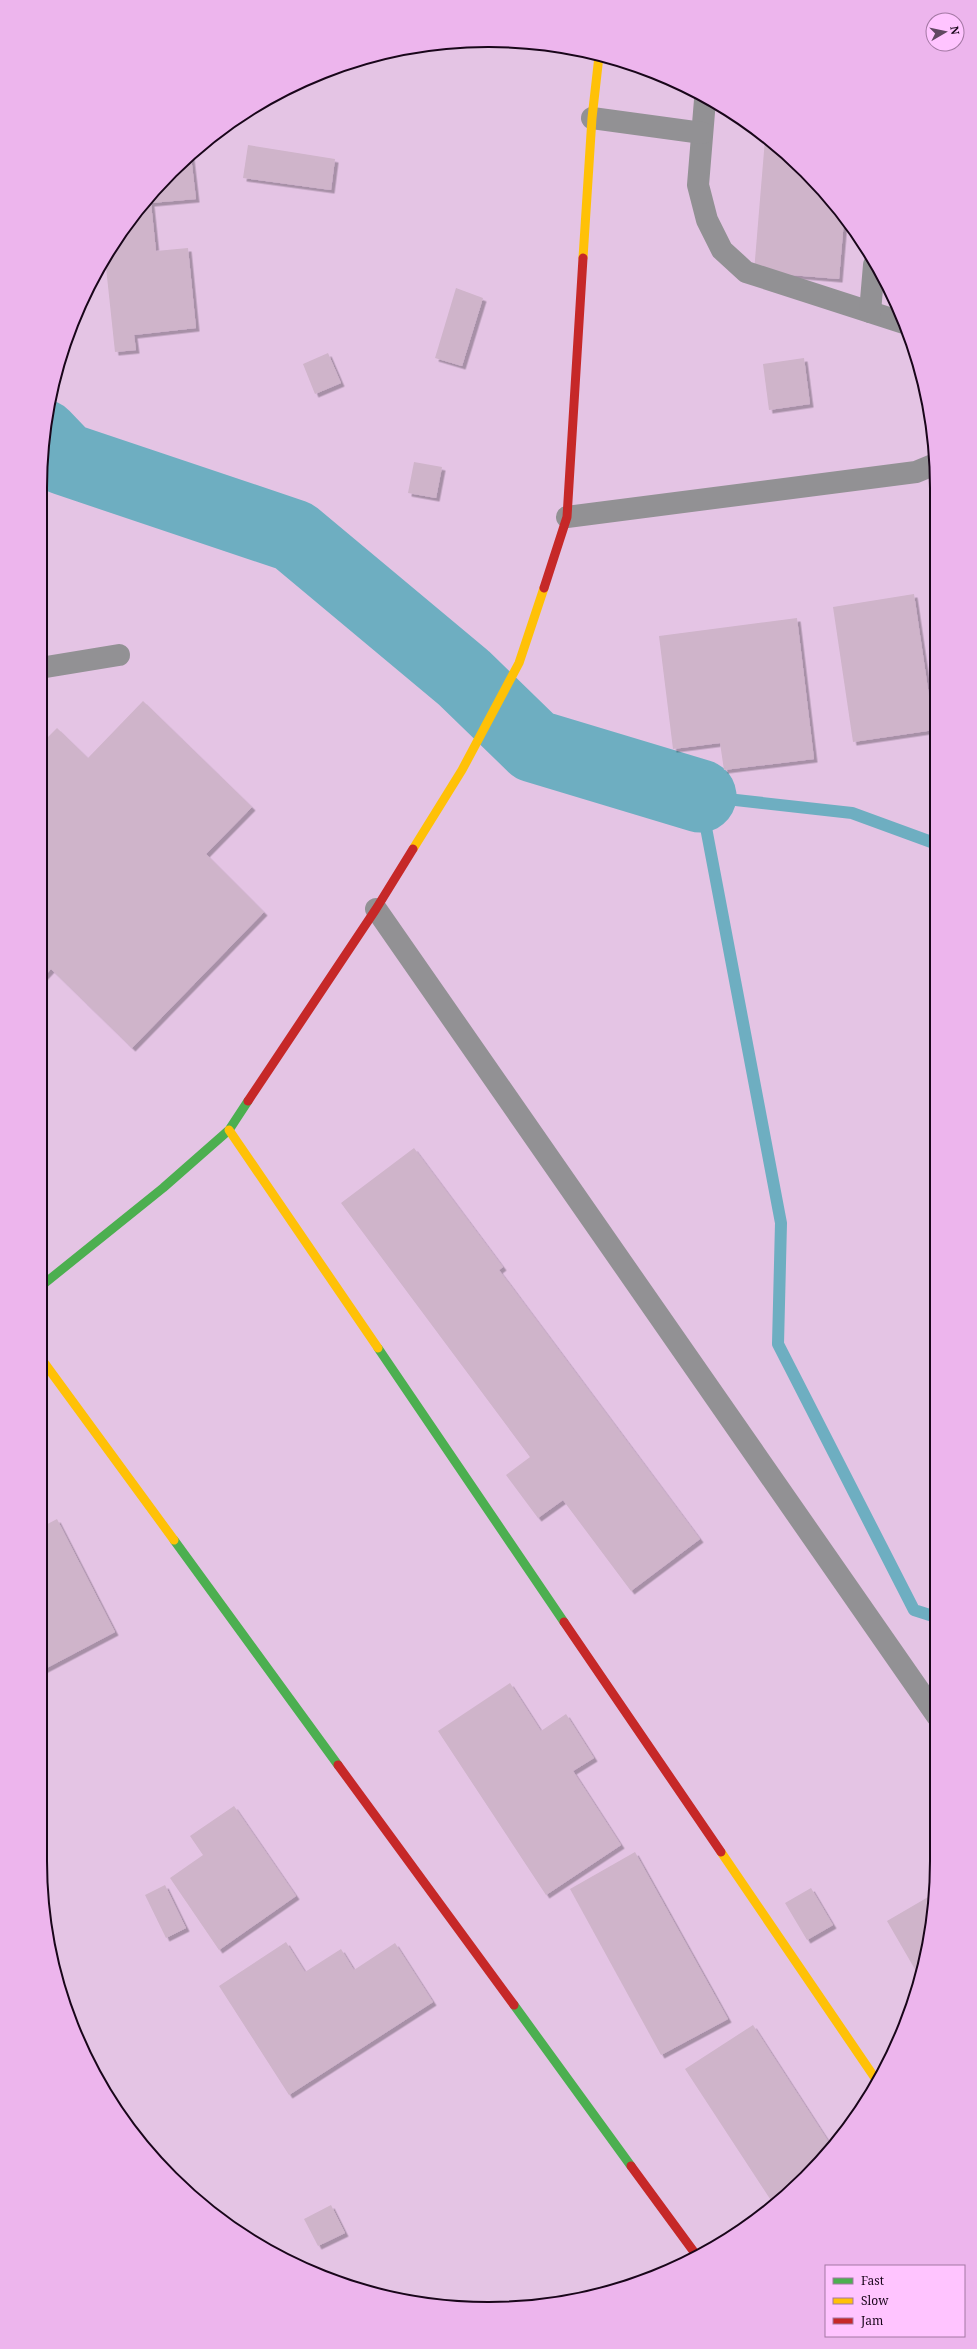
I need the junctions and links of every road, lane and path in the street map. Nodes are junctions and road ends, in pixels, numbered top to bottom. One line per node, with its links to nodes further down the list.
1 (598, 61): 3 (street)
2 (705, 104): 4 (street)
3 (592, 118): 4 (street); 9 (street)
4 (702, 133): 6 (street)
5 (873, 273): 6 (street)
6 (870, 312): 7 (street)
7 (896, 320)
8 (929, 467): 9 (street)
9 (567, 517): 12 (street)
10 (119, 655): 11 (street)
11 (47, 667)
12 (376, 909): 13 (street); 16 (street)
13 (229, 1130): 14 (street); 17 (street)
14 (47, 1281)
15 (47, 1367): 18 (street)
16 (930, 1706)
17 (874, 2076)
18 (693, 2251)

